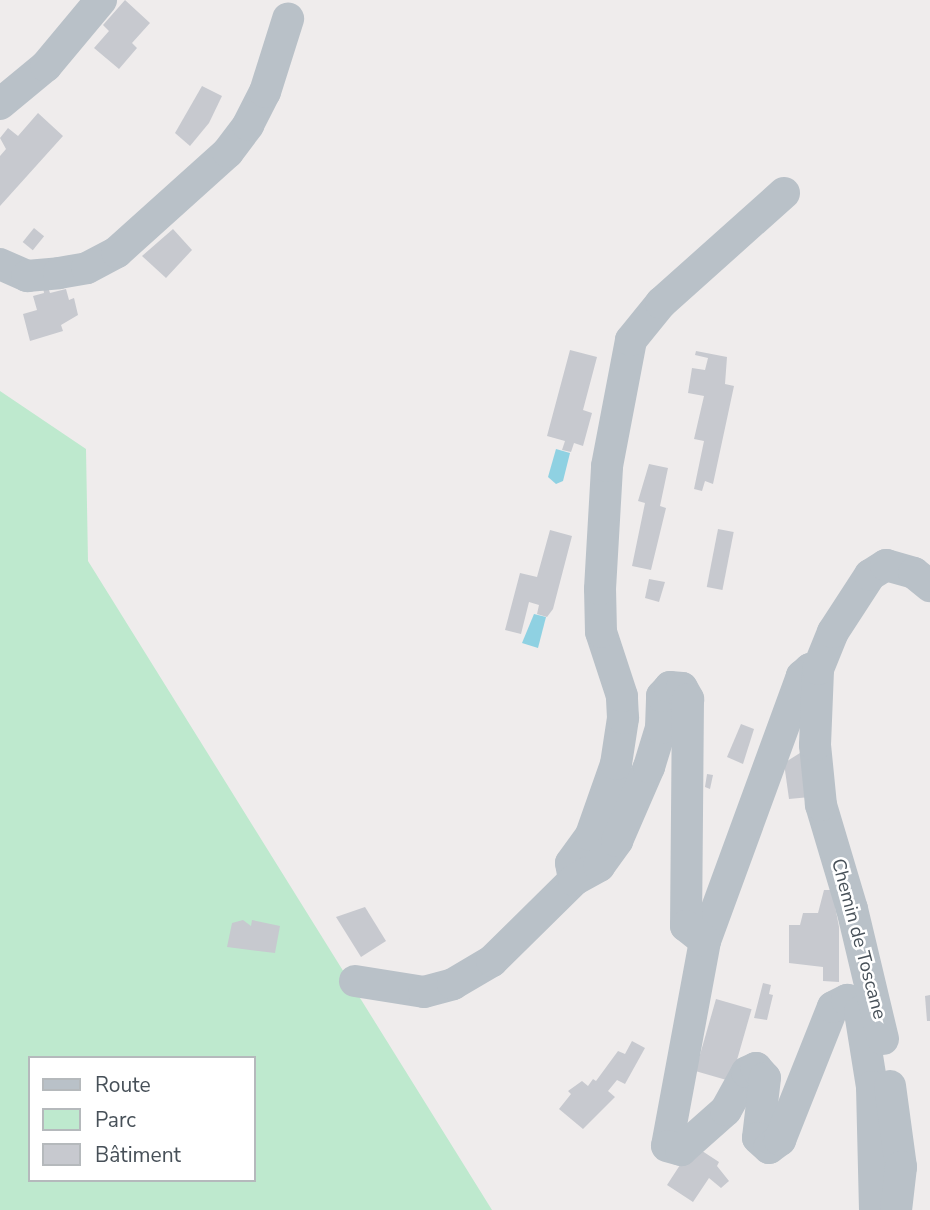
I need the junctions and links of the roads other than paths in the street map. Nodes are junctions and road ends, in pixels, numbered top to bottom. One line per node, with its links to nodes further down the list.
1 (100, 0): 3 (street)
2 (288, 19): 5 (street)
3 (0, 104)
4 (784, 193): 8 (street)
5 (0, 264)
6 (930, 586): 7 (street)
7 (818, 669): 9 (street); 12 (street, Chemin de Toscane)
8 (574, 880): 9 (street); 10 (street)
9 (705, 941): 11 (street)
10 (355, 981)
11 (876, 1210)
12 (896, 1210)

